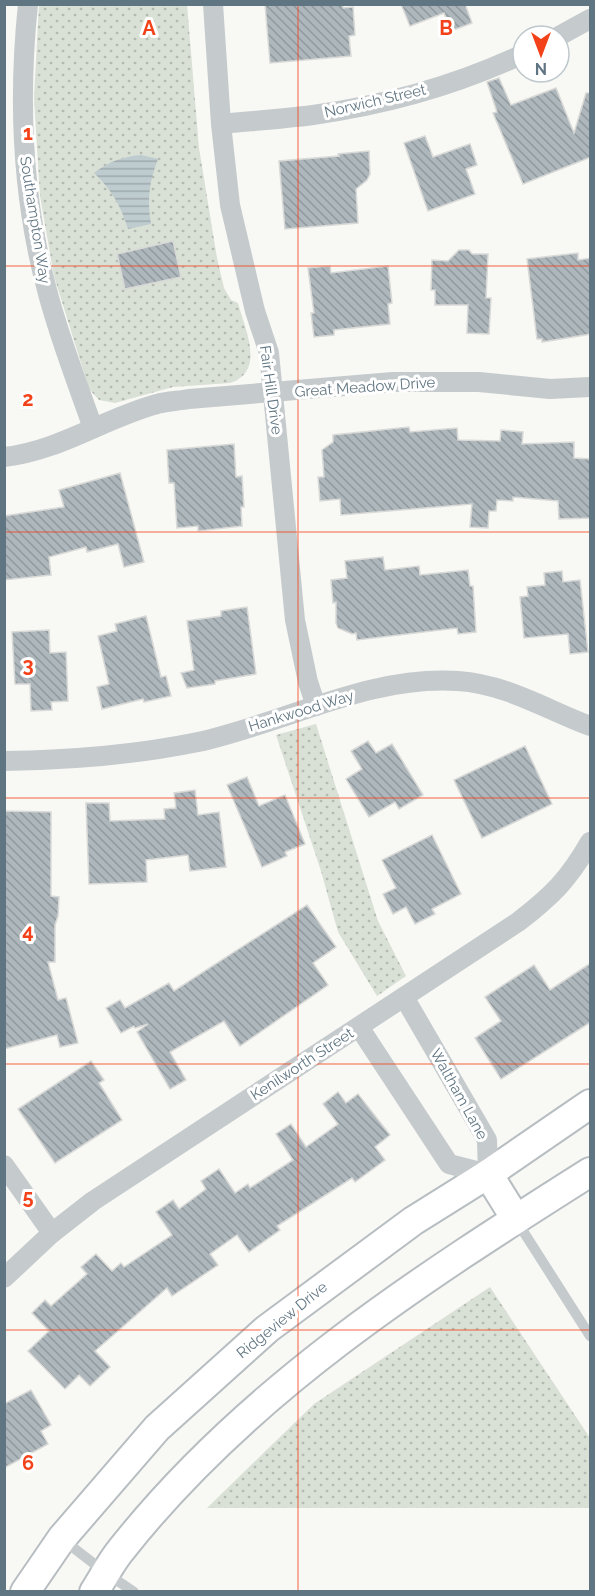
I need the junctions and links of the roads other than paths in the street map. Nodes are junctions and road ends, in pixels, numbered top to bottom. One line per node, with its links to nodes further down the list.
1 (28, 4): 7 (street, Southampton Way)
2 (213, 4): 6 (street, Fair Hill Drive)
3 (591, 19): 4 (street)
4 (571, 30)
5 (511, 60): 6 (street, Norwich Street)
6 (221, 124): 9 (street, Fair Hill Drive)
7 (14, 130): 10 (street, Southampton Way)
8 (591, 387): 9 (street, Great Meadow Drive)
9 (274, 393): 10 (street, Great Meadow Drive); 12 (street, Fair Hill Drive)
10 (93, 428): 11 (street, Great Meadow Drive)
11 (4, 457)
12 (316, 706): 13 (street, Hankwood Way); 14 (street, Hankwood Way)
13 (591, 726)
14 (4, 760)
15 (591, 842): 16 (street, Kenilworth Street)
16 (404, 997): 17 (street, Kenilworth Street); 21 (street, Waltham Lane)
17 (359, 1027): 21 (street); 23 (street, Kenilworth Street)
18 (591, 1104): 21 (main road, Ridgeview Drive)
19 (4, 1165): 23 (street)
20 (591, 1172): 22 (main road)
21 (488, 1174): 22 (main road); 26 (main road, Ridgeview Drive)
22 (516, 1219): 25 (lane); 27 (main road)
23 (52, 1233): 24 (street, Kenilworth Street)
24 (4, 1278)
25 (591, 1336)
26 (62, 1539): 27 (lane); 28 (main road, Ridgeview Drive)
27 (100, 1582): 29 (lane)
28 (25, 1592)
29 (134, 1592)

